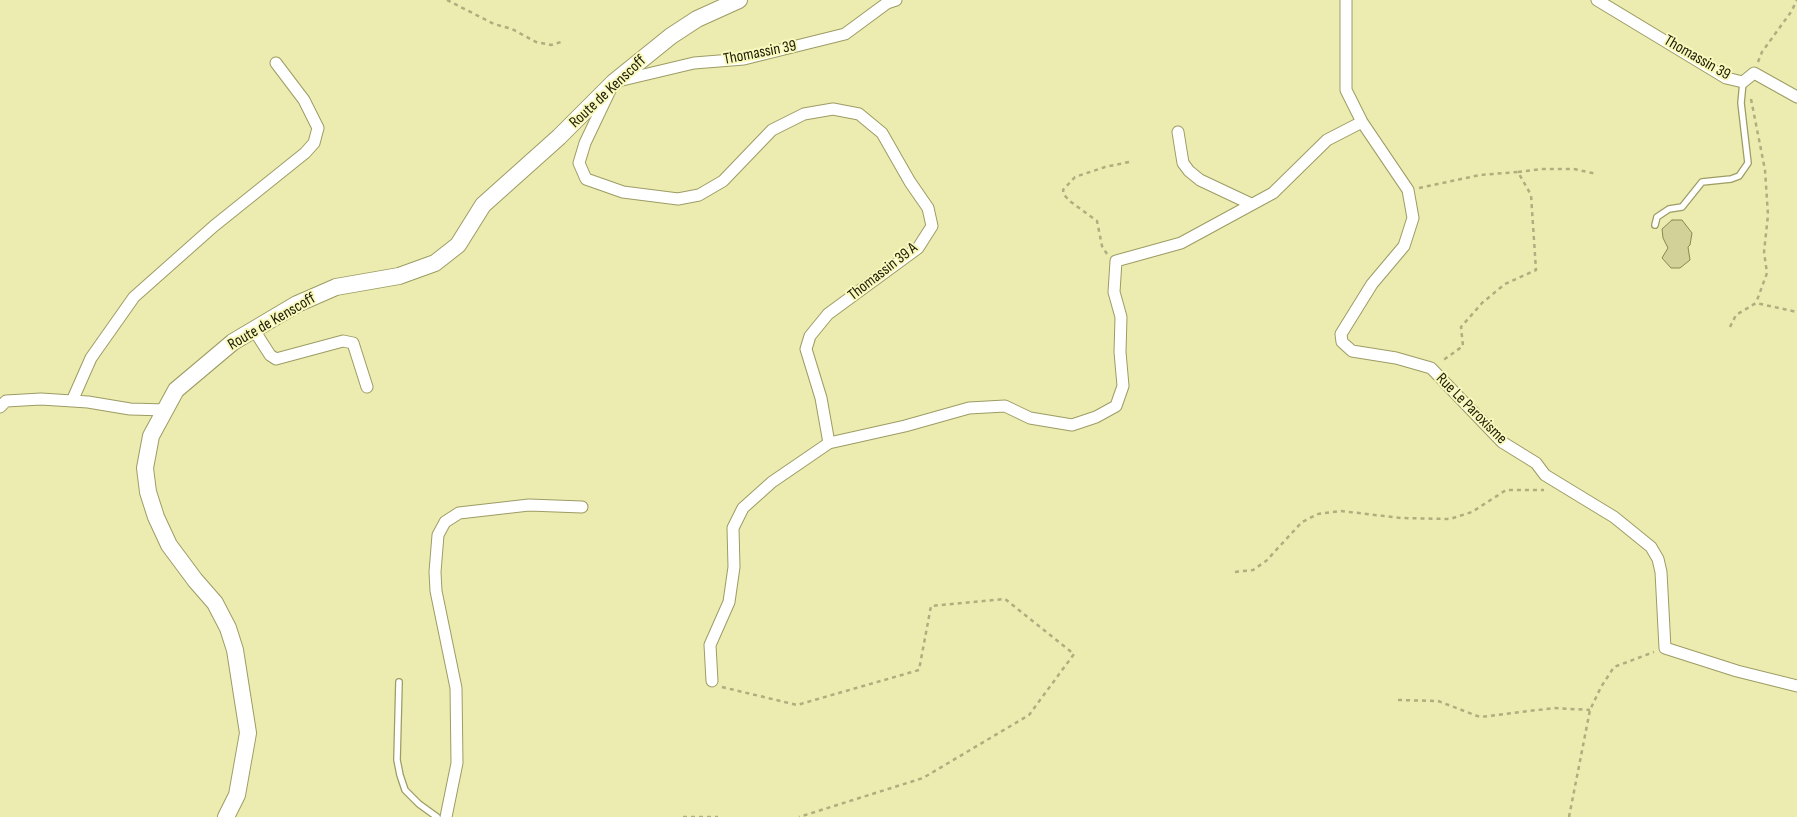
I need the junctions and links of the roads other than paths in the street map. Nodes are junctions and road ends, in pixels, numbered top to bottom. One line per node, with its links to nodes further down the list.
1 (739, 0): 7 (main road, Route de Kenscoff)
2 (896, 0): 7 (street, Thomassin 39)
3 (1346, 0): 9 (street, Rue Le Paroxisme)
4 (1597, 0): 6 (street, Thomassin 39)
5 (276, 63): 15 (street)
6 (1748, 78): 8 (street, Thomassin 39); 12 (lane)
7 (614, 82): 13 (main road, Route de Kenscoff); 18 (street, Thomassin 39 A)
8 (1797, 97)
9 (1362, 122): 11 (street); 22 (street, Rue Le Paroxisme)
10 (1178, 132): 11 (street)
11 (1251, 204): 18 (street)
12 (1655, 225)
13 (254, 330): 14 (street); 17 (main road, Route de Kenscoff)
14 (367, 387)
15 (72, 401): 16 (street); 17 (street)
16 (0, 406)
17 (166, 410): 23 (main road, Route de Kenscoff)
18 (829, 443): 20 (street)
19 (582, 507): 25 (street)
20 (712, 681)
21 (399, 682): 24 (lane)
22 (1797, 686)
23 (226, 817)
24 (436, 817)
25 (446, 817)

